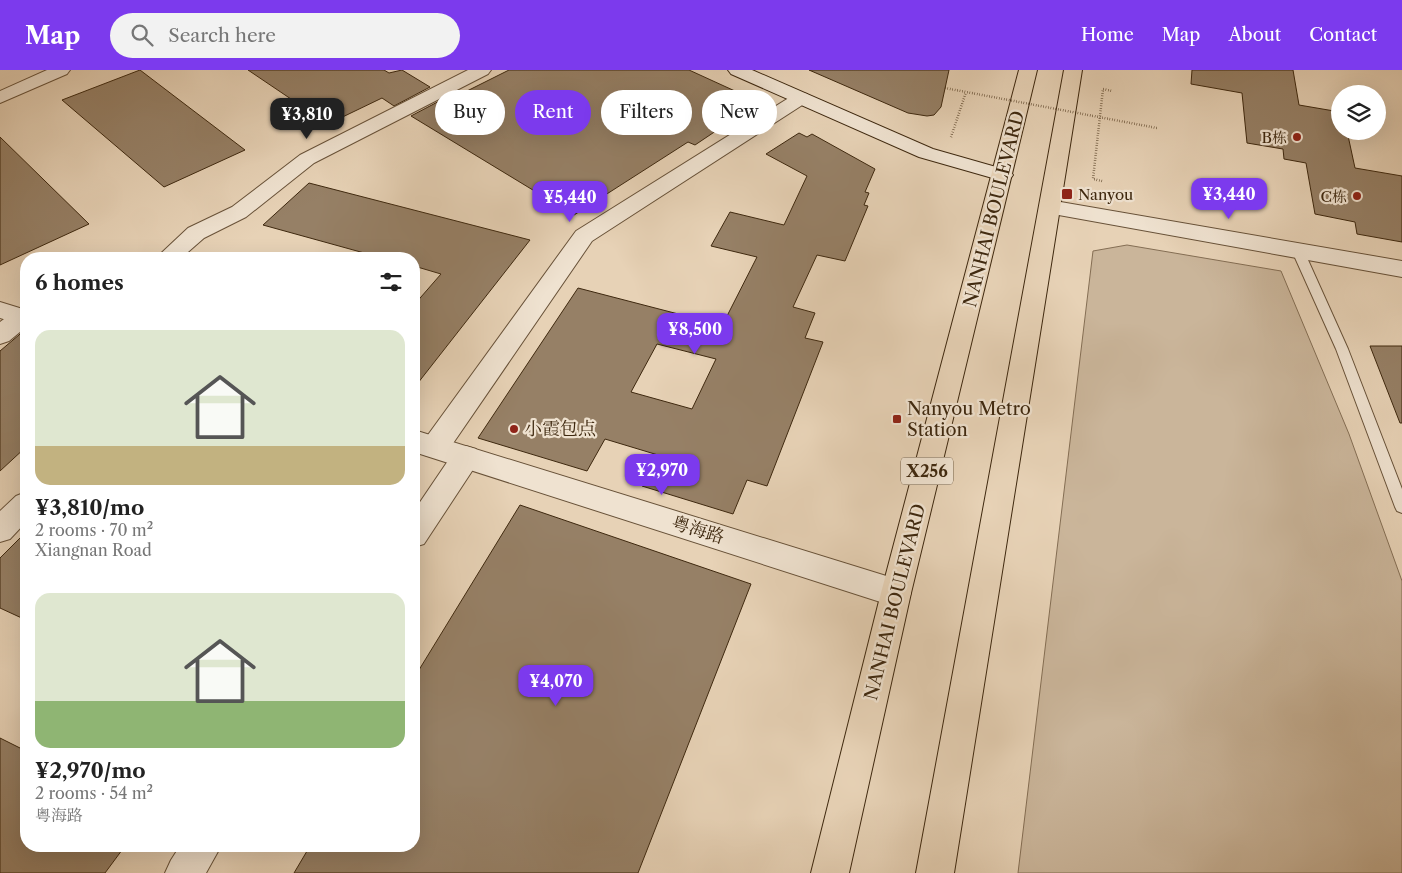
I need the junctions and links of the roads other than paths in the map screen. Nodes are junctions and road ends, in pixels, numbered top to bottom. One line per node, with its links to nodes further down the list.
1 (61, 70): 6 (street)
2 (482, 70): 11 (street)
3 (737, 70): 7 (street)
4 (1028, 70): 8 (main road, NANHAI BOULEVARD / X256)
5 (1073, 70): 9 (main road)
6 (0, 98)
7 (800, 98): 8 (street); 17 (street)
8 (1003, 175): 23 (main road, NANHAI BOULEVARD / X256)
9 (1049, 207): 10 (street); 27 (main road)
10 (1298, 250): 12 (street); 19 (lane)
11 (174, 252)
12 (1402, 269)
13 (0, 310): 14 (street)
14 (20, 316)
15 (20, 321): 16 (street)
16 (0, 335)
17 (424, 444): 18 (street, 粤海路)
18 (466, 457): 21 (street); 23 (street, 粤海路)
19 (1402, 507)
20 (20, 510): 22 (street)
21 (420, 526)
22 (0, 530)
23 (896, 593): 26 (main road, NANHAI BOULEVARD / X256)
24 (198, 852): 25 (street)
25 (184, 873)
26 (830, 873)
27 (935, 873)

